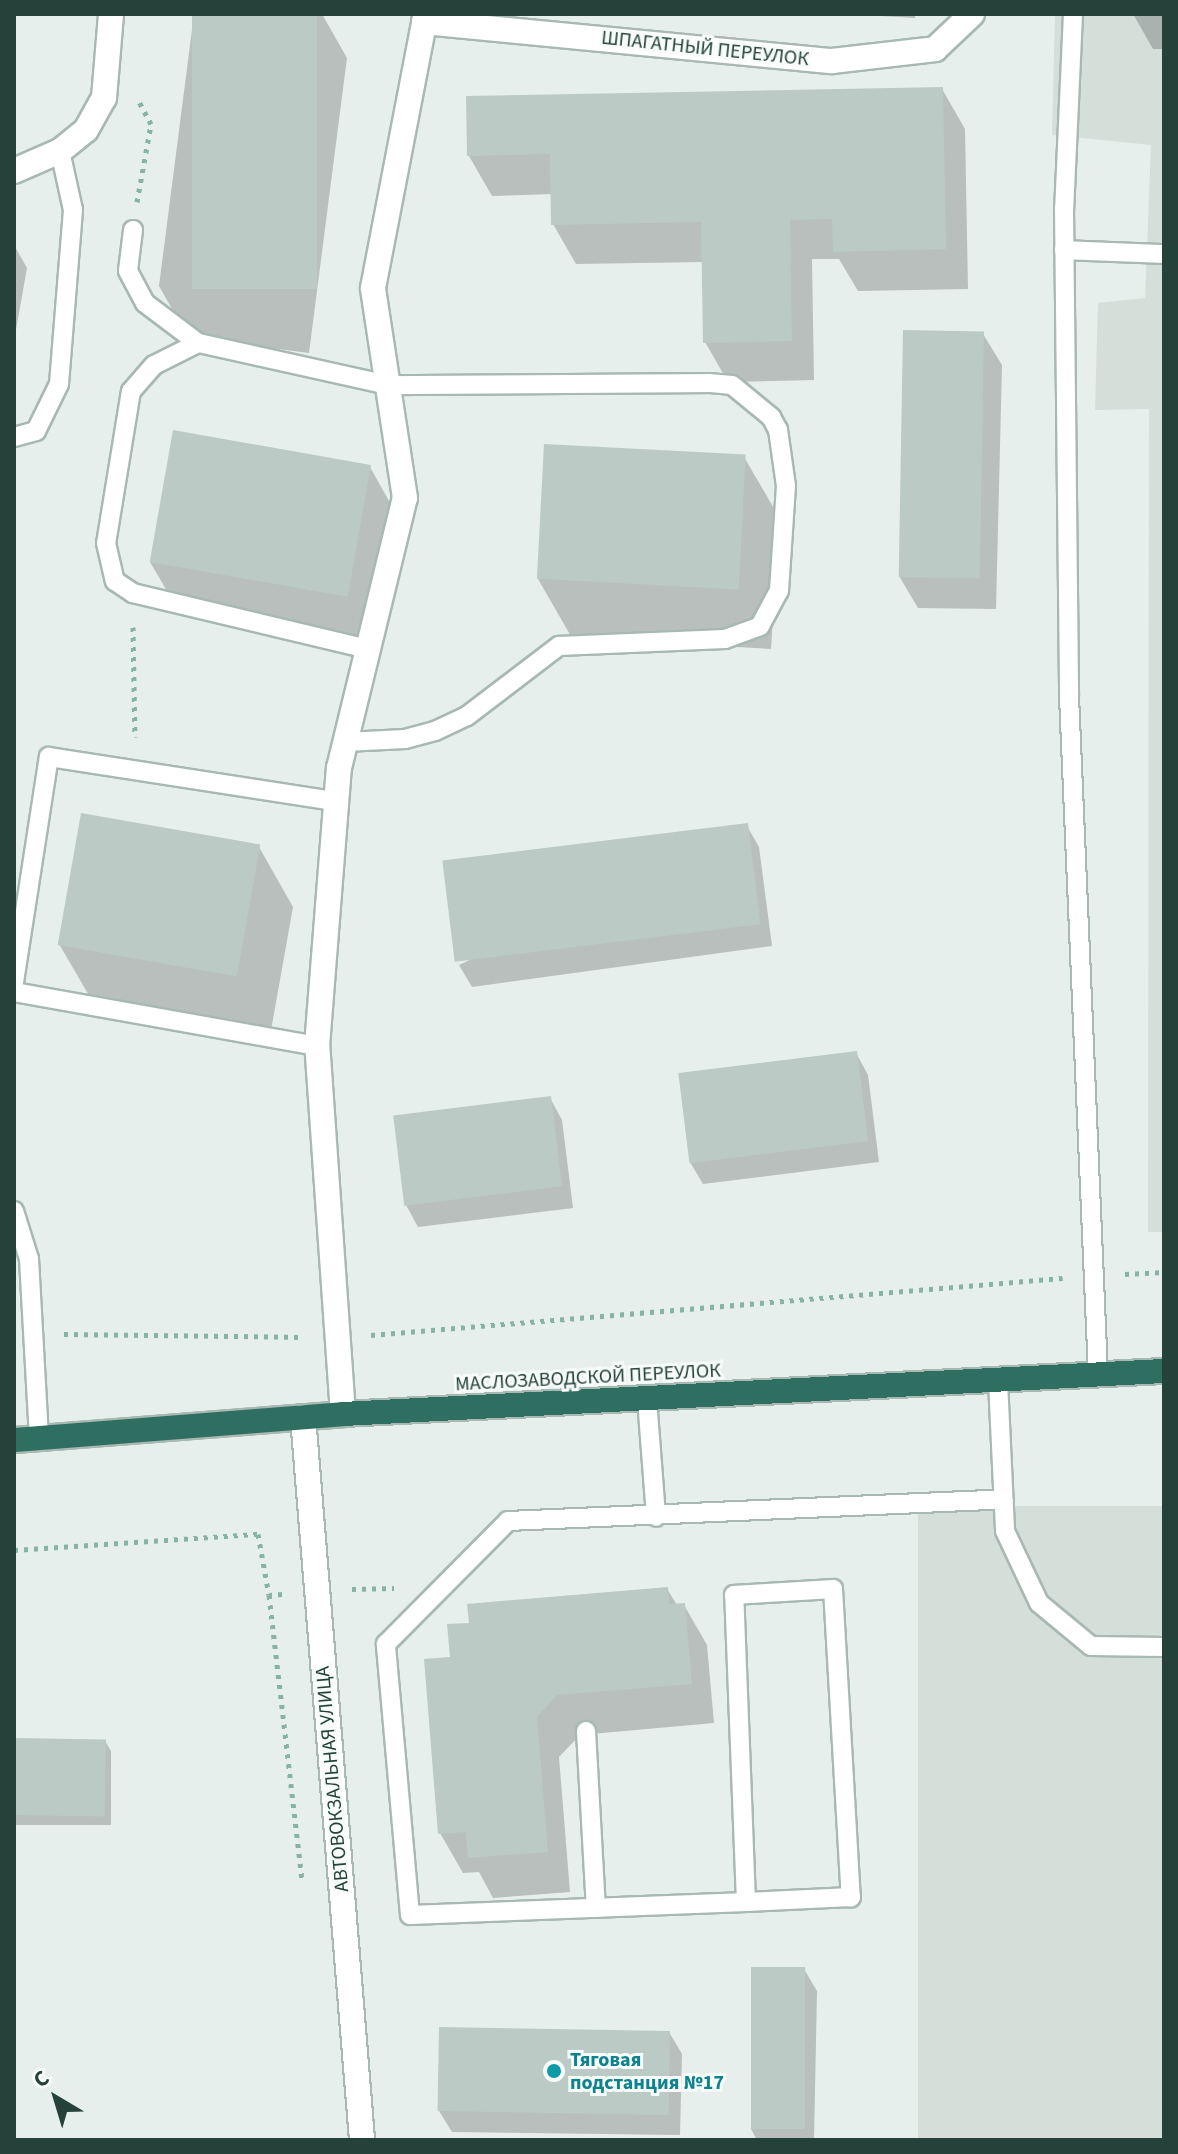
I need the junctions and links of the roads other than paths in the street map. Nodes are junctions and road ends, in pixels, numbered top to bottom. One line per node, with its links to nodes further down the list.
1 (111, 14): 5 (street)
2 (972, 14): 4 (street, ШПАГАТНЫЙ ПЕРЕУЛОК)
3 (1073, 14): 8 (lane)
4 (425, 18): 11 (street)
5 (60, 151): 6 (street); 12 (lane)
6 (14, 171)
7 (133, 230): 10 (lane)
8 (1064, 250): 9 (lane); 23 (lane)
9 (1164, 254)
10 (198, 343): 11 (lane); 13 (lane)
11 (388, 385): 13 (street); 14 (lane)
12 (14, 437)
13 (368, 649): 14 (street)
14 (345, 742): 15 (street)
15 (334, 801): 16 (lane); 18 (street)
16 (14, 982)
17 (14, 992): 18 (lane)
18 (317, 1046): 26 (street)
19 (14, 1211): 21 (lane)
20 (14, 1331): 21 (lane)
21 (34, 1331): 28 (lane)
22 (1164, 1371): 23 (highway, МАСЛОЗАВОДСКОЙ ПЕРЕУЛОК)
23 (1098, 1374): 24 (highway, МАСЛОЗАВОДСКОЙ ПЕРЕУЛОК)
24 (998, 1381): 25 (highway, МАСЛОЗАВОДСКОЙ ПЕРЕУЛОК); 30 (lane)
25 (647, 1399): 26 (highway, МАСЛОЗАВОДСКОЙ ПЕРЕУЛОК); 31 (lane)
26 (343, 1414): 27 (highway, МАСЛОЗАВОДСКОЙ ПЕРЕУЛОК)
27 (303, 1417): 28 (highway, МАСЛОЗАВОДСКОЙ ПЕРЕУЛОК); 36 (street, АВТОВОКЗАЛЬНАЯ УЛИЦА)
28 (39, 1438): 29 (highway, МАСЛОЗАВОДСКОЙ ПЕРЕУЛОК)
29 (14, 1440)
30 (1004, 1499): 31 (lane); 32 (lane)
31 (656, 1517): 35 (lane)
32 (1164, 1647)
33 (586, 1731): 35 (lane)
34 (746, 1902): 34 (lane); 35 (lane)
35 (596, 1908)
36 (362, 2140)

